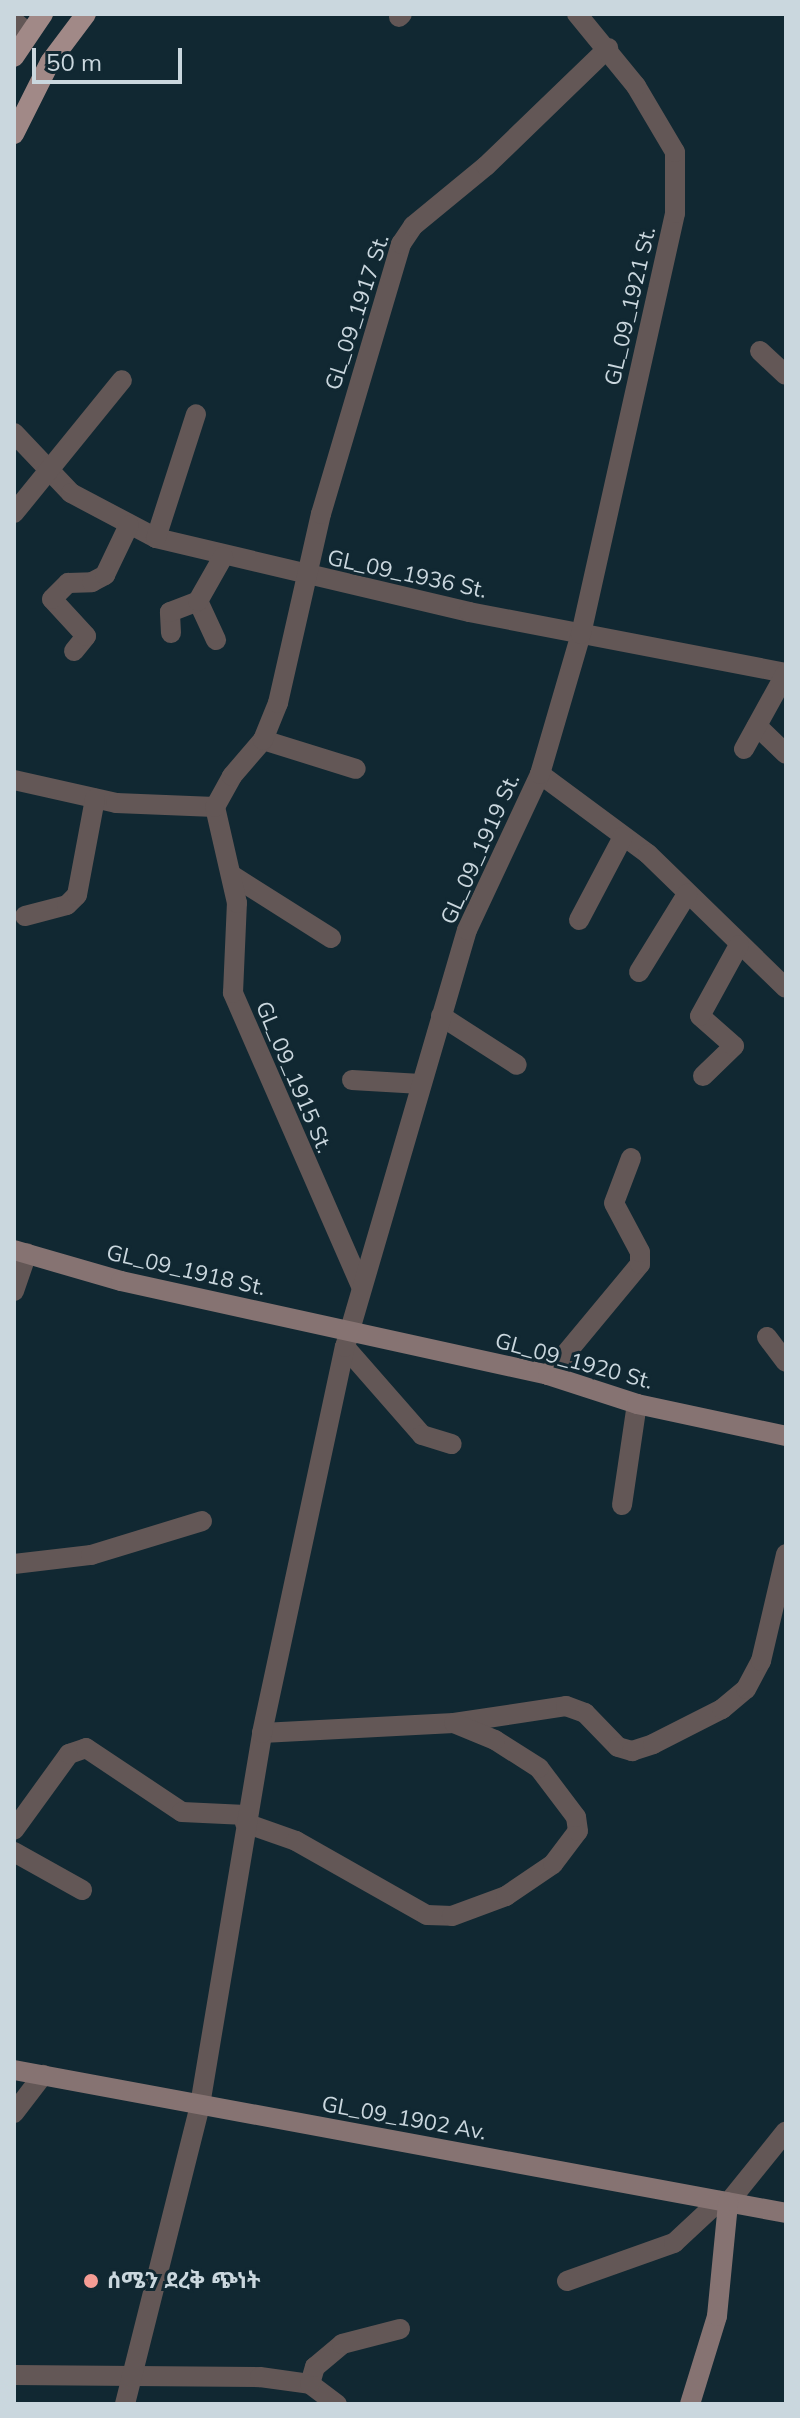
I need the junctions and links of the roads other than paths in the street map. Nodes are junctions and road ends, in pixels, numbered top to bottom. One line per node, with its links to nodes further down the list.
1 (43, 14): 4 (main road)
2 (86, 14): 7 (main road)
3 (577, 14): 5 (street, GL_09_1921 St.)
4 (21, 27): 6 (main road)
5 (608, 48): 18 (street, GL_09_1917 St.); 21 (street, GL_09_1921 St.)
6 (14, 57)
7 (14, 134)
8 (760, 351): 9 (street)
9 (786, 375)
10 (122, 380): 13 (street)
11 (196, 414): 16 (street)
12 (14, 433): 13 (street, GL_09_1936 St.)
13 (47, 471): 14 (street); 15 (street, GL_09_1936 St.)
14 (14, 513)
15 (129, 525): 16 (street, GL_09_1936 St.); 23 (street)
16 (156, 538): 17 (street, GL_09_1936 St.)
17 (223, 557): 18 (street, GL_09_1936 St.); 19 (street)
18 (306, 576): 21 (street, GL_09_1936 St.); 26 (street)
19 (198, 601): 20 (street); 22 (street)
20 (171, 633)
21 (581, 634): 24 (street, GL_09_1936 St.); 30 (street, GL_09_1919 St.)
22 (216, 640)
23 (74, 651)
24 (786, 673): 25 (street)
25 (757, 726): 27 (street); 28 (street)
26 (263, 740): 29 (street); 33 (street)
27 (744, 749)
28 (786, 754)
29 (356, 769)
30 (540, 774): 34 (street); 43 (street, GL_09_1919 St.)
31 (14, 780): 32 (street)
32 (95, 799): 33 (street); 37 (street)
33 (215, 807): 35 (street, GL_09_1915 St.)
34 (623, 837): 36 (street); 38 (street)
35 (233, 876): 39 (street); 50 (street, GL_09_1915 St.)
36 (687, 894): 40 (street); 41 (street)
37 (25, 916)
38 (579, 920)
39 (331, 938)
40 (739, 945): 42 (street); 45 (street)
41 (639, 972)
42 (786, 988)
43 (441, 1016): 44 (street); 47 (street, GL_09_1919 St.)
44 (517, 1065)
45 (703, 1076)
46 (352, 1080): 47 (street)
47 (421, 1084): 50 (street, GL_09_1919 St.)
48 (631, 1158): 55 (street)
49 (20, 1251): 51 (street); 53 (main road, GL_09_1918 St.)
50 (361, 1286): 53 (street, GL_09_1919 St.)
51 (14, 1291)
52 (767, 1337): 54 (street)
53 (347, 1340): 55 (main road, GL_09_1920 St.); 58 (street); 64 (street, GL_09_1919 St.)
54 (786, 1362)
55 (548, 1375): 56 (main road, GL_09_1920 St.)
56 (637, 1404): 57 (main road, GL_09_1920 St.); 59 (street)
57 (786, 1436)
58 (452, 1444)
59 (622, 1505)
60 (202, 1521): 62 (street)
61 (786, 1554): 63 (street)
62 (14, 1564)
63 (454, 1723): 64 (street); 65 (street)
64 (262, 1733): 65 (street, GL_09_1919 St.)
65 (246, 1819): 66 (street); 71 (street, GL_09_1919 St.)
66 (14, 1830)
67 (14, 1852): 68 (street)
68 (82, 1890)
69 (14, 2070): 70 (main road, GL_09_1902 Av.)
70 (43, 2075): 71 (main road, GL_09_1902 Av.); 72 (street)
71 (200, 2105): 74 (main road, GL_09_1902 Av.); 79 (street, GL_09_1919 St.)
72 (14, 2113)
73 (786, 2131): 74 (street)
74 (724, 2202): 75 (main road, GL_09_1902 Av.); 76 (street); 83 (main road)
75 (786, 2213)
76 (567, 2281)
77 (400, 2329): 80 (street)
78 (14, 2375): 79 (street)
79 (133, 2377): 80 (street); 81 (street, GL_09_1919 St.)
80 (310, 2384): 82 (street)
81 (125, 2404)
82 (337, 2404)
83 (690, 2404)

